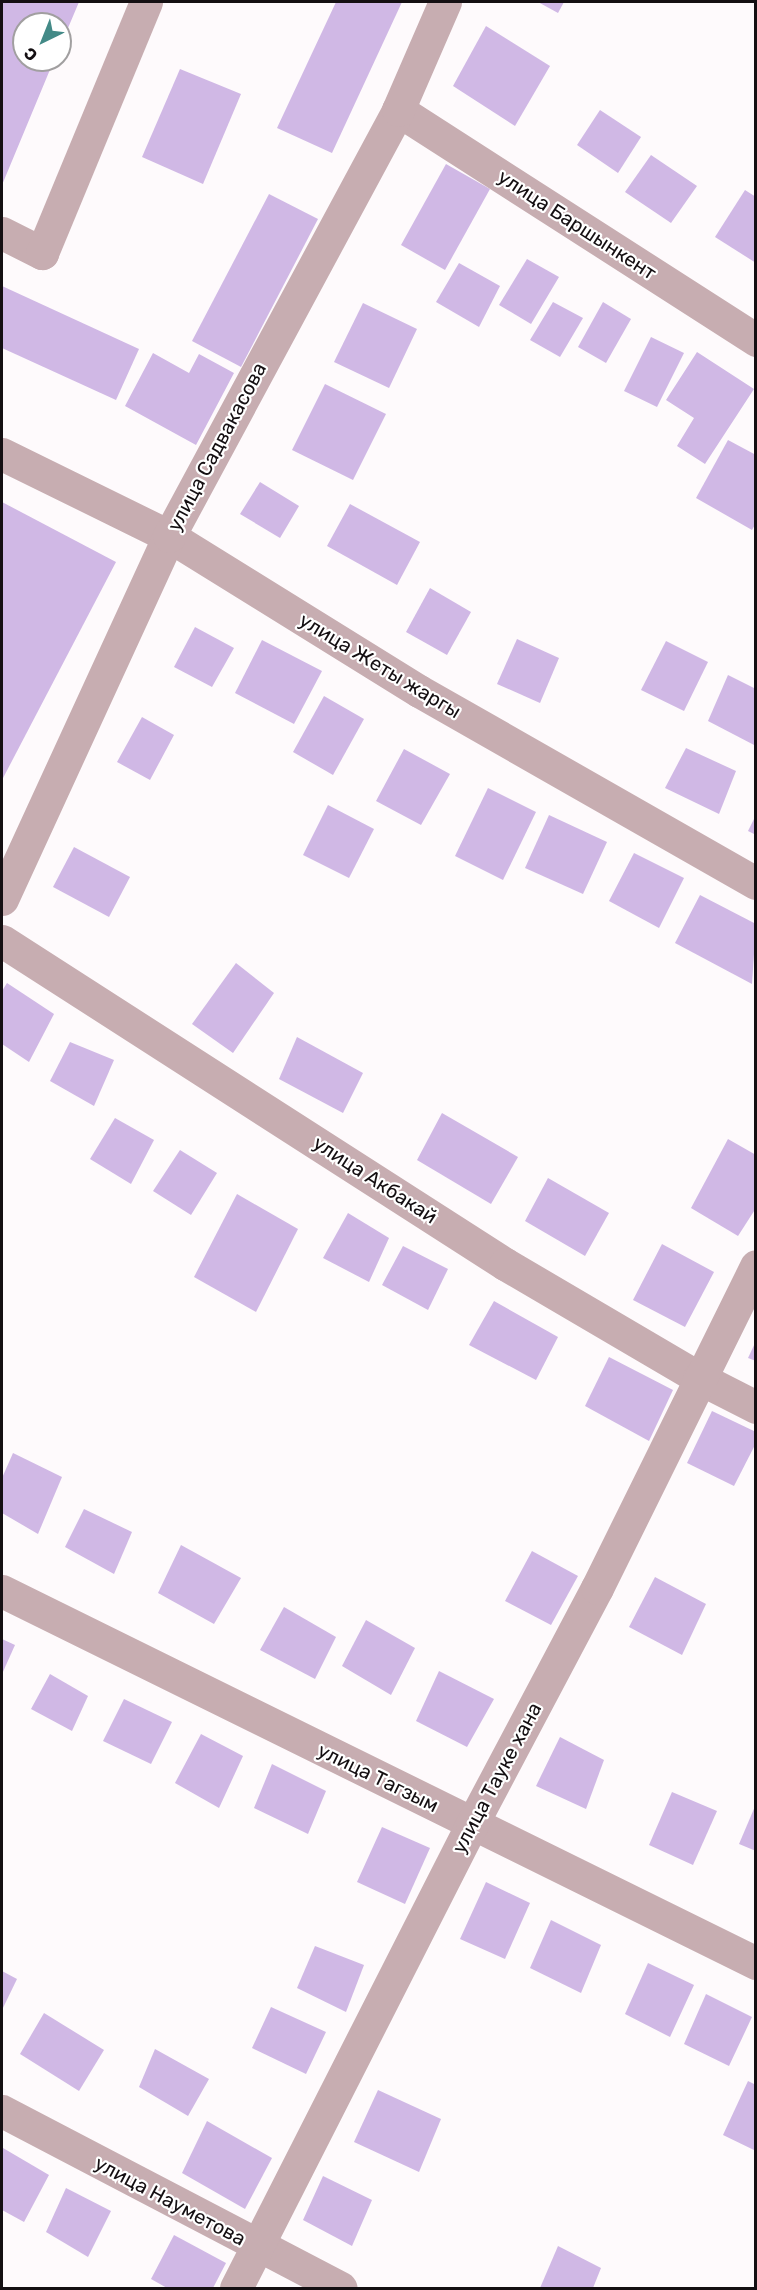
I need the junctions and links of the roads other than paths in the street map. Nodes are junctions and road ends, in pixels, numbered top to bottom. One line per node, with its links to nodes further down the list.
1 (146, 2): 4 (street)
2 (445, 2): 3 (street, улица Садвакасова)
3 (398, 110): 5 (street, улица Баршынкент); 7 (street, улица Садвакасова)
4 (2, 233)
5 (756, 340)
6 (2, 454): 7 (street, улица Жеты жаргы)
7 (169, 536): 8 (street, улица Садвакасова); 9 (street, улица Жеты жаргы)
8 (9, 860): 10 (street, улица Садвакасова)
9 (756, 883)
10 (2, 898)
11 (2, 940): 13 (street, улица Акбакай)
12 (756, 1266): 13 (street, улица Тауке хана)
13 (699, 1378): 14 (street, улица Акбакай); 16 (street, улица Тауке хана)
14 (756, 1407)
15 (2, 1591): 16 (street, улица Тагзым)
16 (471, 1824): 17 (street, улица Тагзым); 19 (street, улица Тауке хана)
17 (756, 1963)
18 (2, 2111): 19 (street, улица Науметова)
19 (257, 2247): 20 (street, улица Тауке хана); 21 (street, улица Науметова)
20 (236, 2289)
21 (340, 2289)

